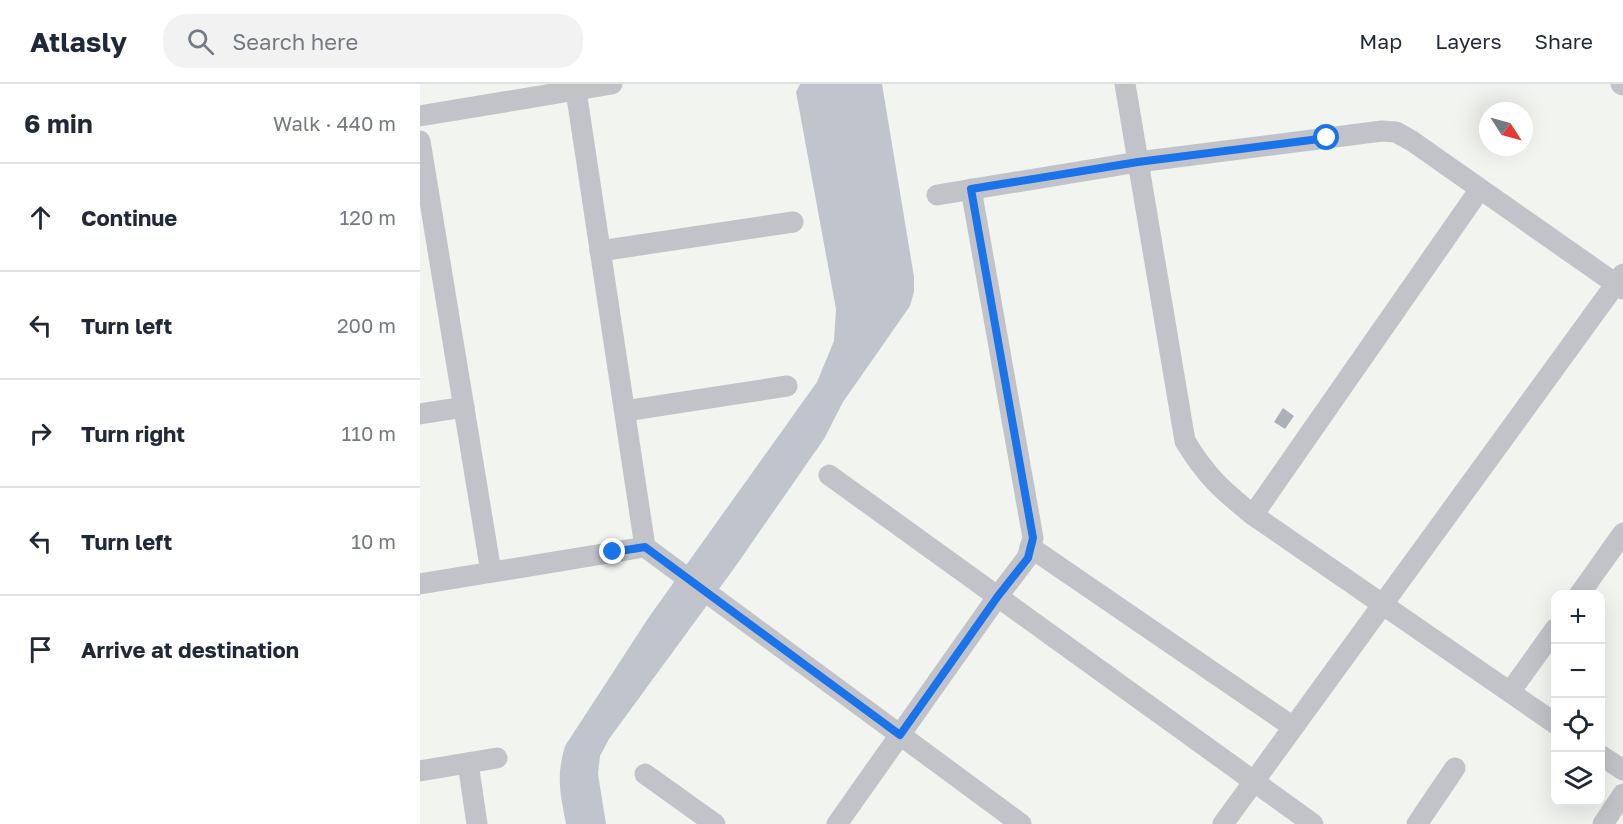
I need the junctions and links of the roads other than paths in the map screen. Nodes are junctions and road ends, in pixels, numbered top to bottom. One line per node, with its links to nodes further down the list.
1 (612, 84): 3 (street)
2 (1125, 84): 6 (street)
3 (576, 87): 4 (street); 11 (street)
4 (420, 116)
5 (420, 141): 14 (street)
6 (1138, 162): 7 (street); 8 (street); 18 (street)
7 (971, 189): 9 (street); 20 (street)
8 (1480, 189): 12 (street); 18 (street)
9 (937, 195)
10 (793, 222): 11 (street)
11 (600, 251): 15 (street)
12 (1620, 282): 26 (street)
13 (787, 386): 15 (street)
14 (464, 407): 16 (street); 22 (street)
15 (625, 411): 21 (street)
16 (420, 414)
17 (829, 475): 25 (street)
18 (1253, 515): 26 (street)
19 (1623, 533): 24 (street)
20 (1030, 548): 25 (street); 30 (street)
21 (650, 551): 22 (street); 31 (street)
22 (492, 572): 23 (street)
23 (420, 584)
24 (1583, 590)
25 (998, 596): 31 (street); 39 (street)
26 (1383, 604): 28 (street); 30 (street)
27 (1551, 635): 28 (street)
28 (1510, 693): 29 (street)
29 (1551, 721)
30 (1293, 728): 39 (street)
31 (900, 735): 43 (street); 44 (street)
32 (497, 758): 34 (street)
33 (1605, 758): 36 (street)
34 (468, 763): 37 (street); 42 (street)
35 (1455, 768): 47 (street)
36 (1623, 770)
37 (420, 771)
38 (645, 774): 41 (street)
39 (1254, 782): 45 (street); 46 (street)
40 (1623, 794): 48 (street)
41 (704, 820)
42 (477, 824)
43 (837, 824)
44 (1021, 824)
45 (1223, 824)
46 (1313, 824)
47 (1417, 824)
48 (1603, 824)

